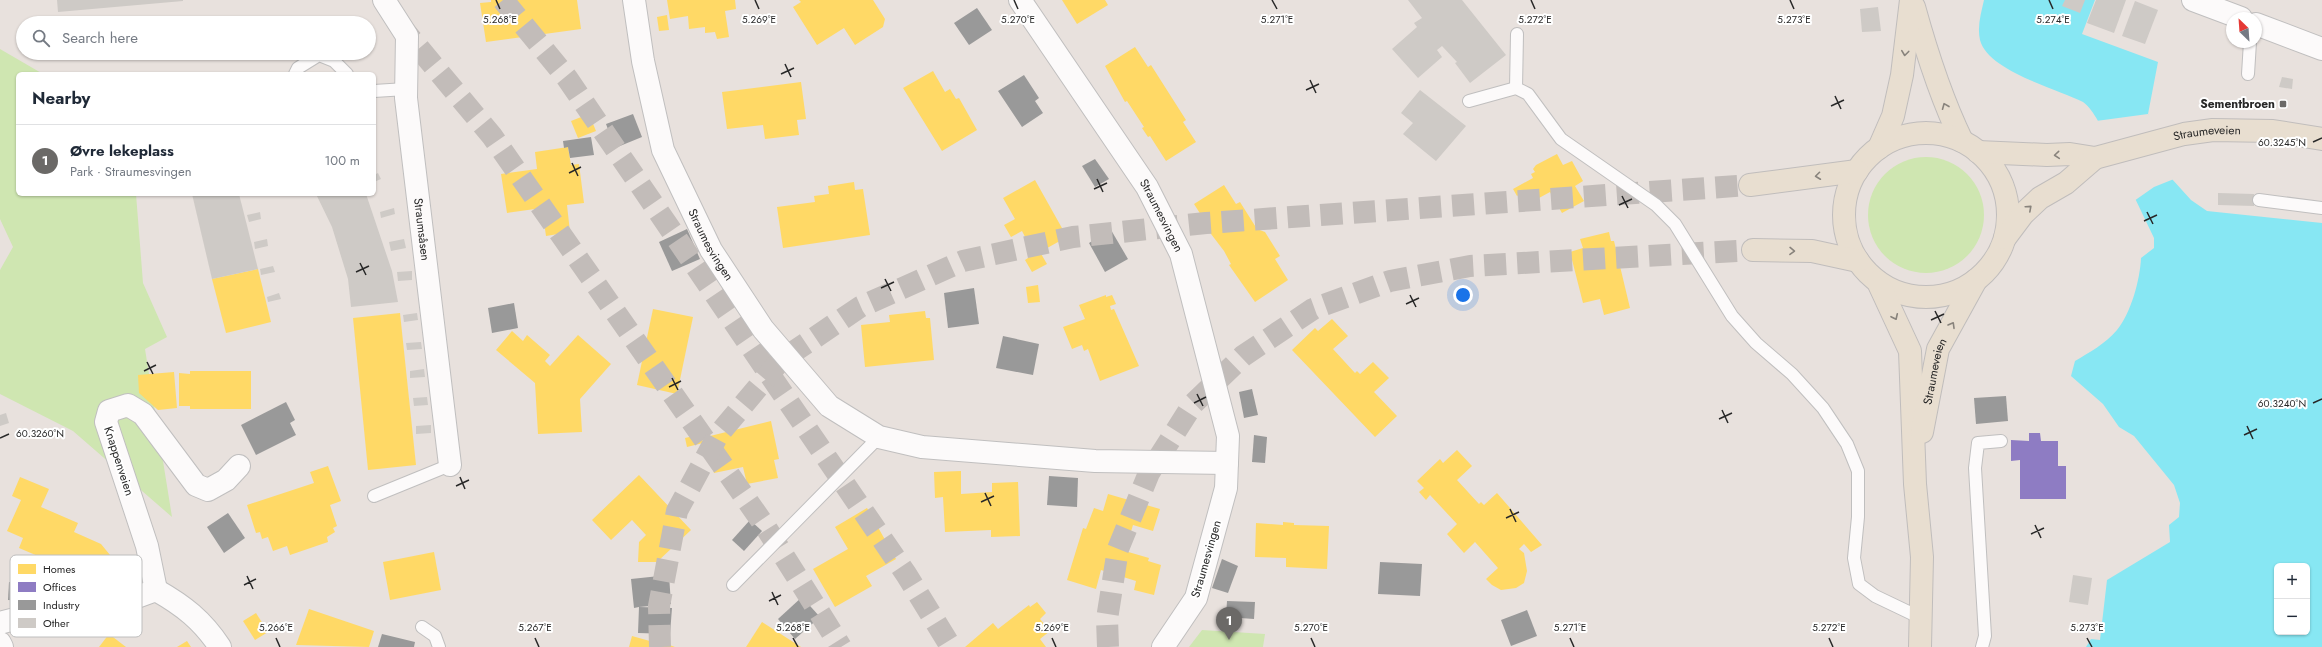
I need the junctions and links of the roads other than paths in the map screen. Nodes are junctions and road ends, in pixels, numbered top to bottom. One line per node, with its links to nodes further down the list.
1 (384, 0): 17 (street, Straumsåsen)
2 (634, 0): 33 (street, Straumesvingen)
3 (1020, 0): 35 (street, Straumesvingen)
4 (1911, 0): 21 (main road, one-way to 4); 22 (main road, one-way to 22)
5 (2193, 0): 6 (street)
6 (2226, 12)
7 (2262, 26): 10 (street)
8 (1517, 34): 16 (lane)
9 (2250, 48): 15 (lane)
10 (2322, 49)
11 (311, 60): 13 (lane)
12 (332, 60): 14 (lane)
13 (296, 72)
14 (345, 72)
15 (2248, 74)
16 (1516, 88): 19 (lane); 43 (lane)
17 (406, 89): 18 (lane); 36 (street, Straumsåsen)
18 (376, 90)
19 (1469, 101)
20 (2322, 139): 23 (main road, Straumeveien)
21 (1970, 147): 22 (main road, Straumeveien); 23 (main road, Straumeveien, one-way to 21); 28 (main road)
22 (1879, 148): 24 (main road)
23 (2095, 158): 28 (main road, Straumeveien, one-way to 23)
24 (1856, 171): 25 (main road, one-way to 25); 30 (main road)
25 (1750, 185)
26 (2258, 200): 27 (lane)
27 (2322, 208)
28 (2004, 238): 31 (main road)
29 (1753, 250): 30 (main road, one-way to 30)
30 (1858, 261): 32 (main road)
31 (1976, 280): 32 (main road); 38 (main road, Straumeveien, one-way to 31)
32 (1878, 282): 38 (main road, Straumeveien, one-way to 38)
33 (879, 437): 35 (street, Straumesvingen); 40 (lane)
34 (2001, 441): 53 (lane)
35 (1227, 463): 51 (street, Straumesvingen)
36 (450, 465): 39 (lane)
37 (239, 466): 41 (street, Knappenveien)
38 (1915, 470): 43 (main road, Straumeveien)
39 (374, 496)
40 (733, 586)
41 (156, 590): 42 (street); 49 (street)
42 (142, 595)
43 (1921, 618): 52 (main road, Straumeveien)
44 (10, 620): 45 (street)
45 (0, 623)
46 (422, 627): 50 (lane)
47 (0, 643): 48 (street)
48 (2, 647)
49 (220, 647)
50 (439, 647)
51 (1162, 647)
52 (1920, 647)
53 (1982, 647)

